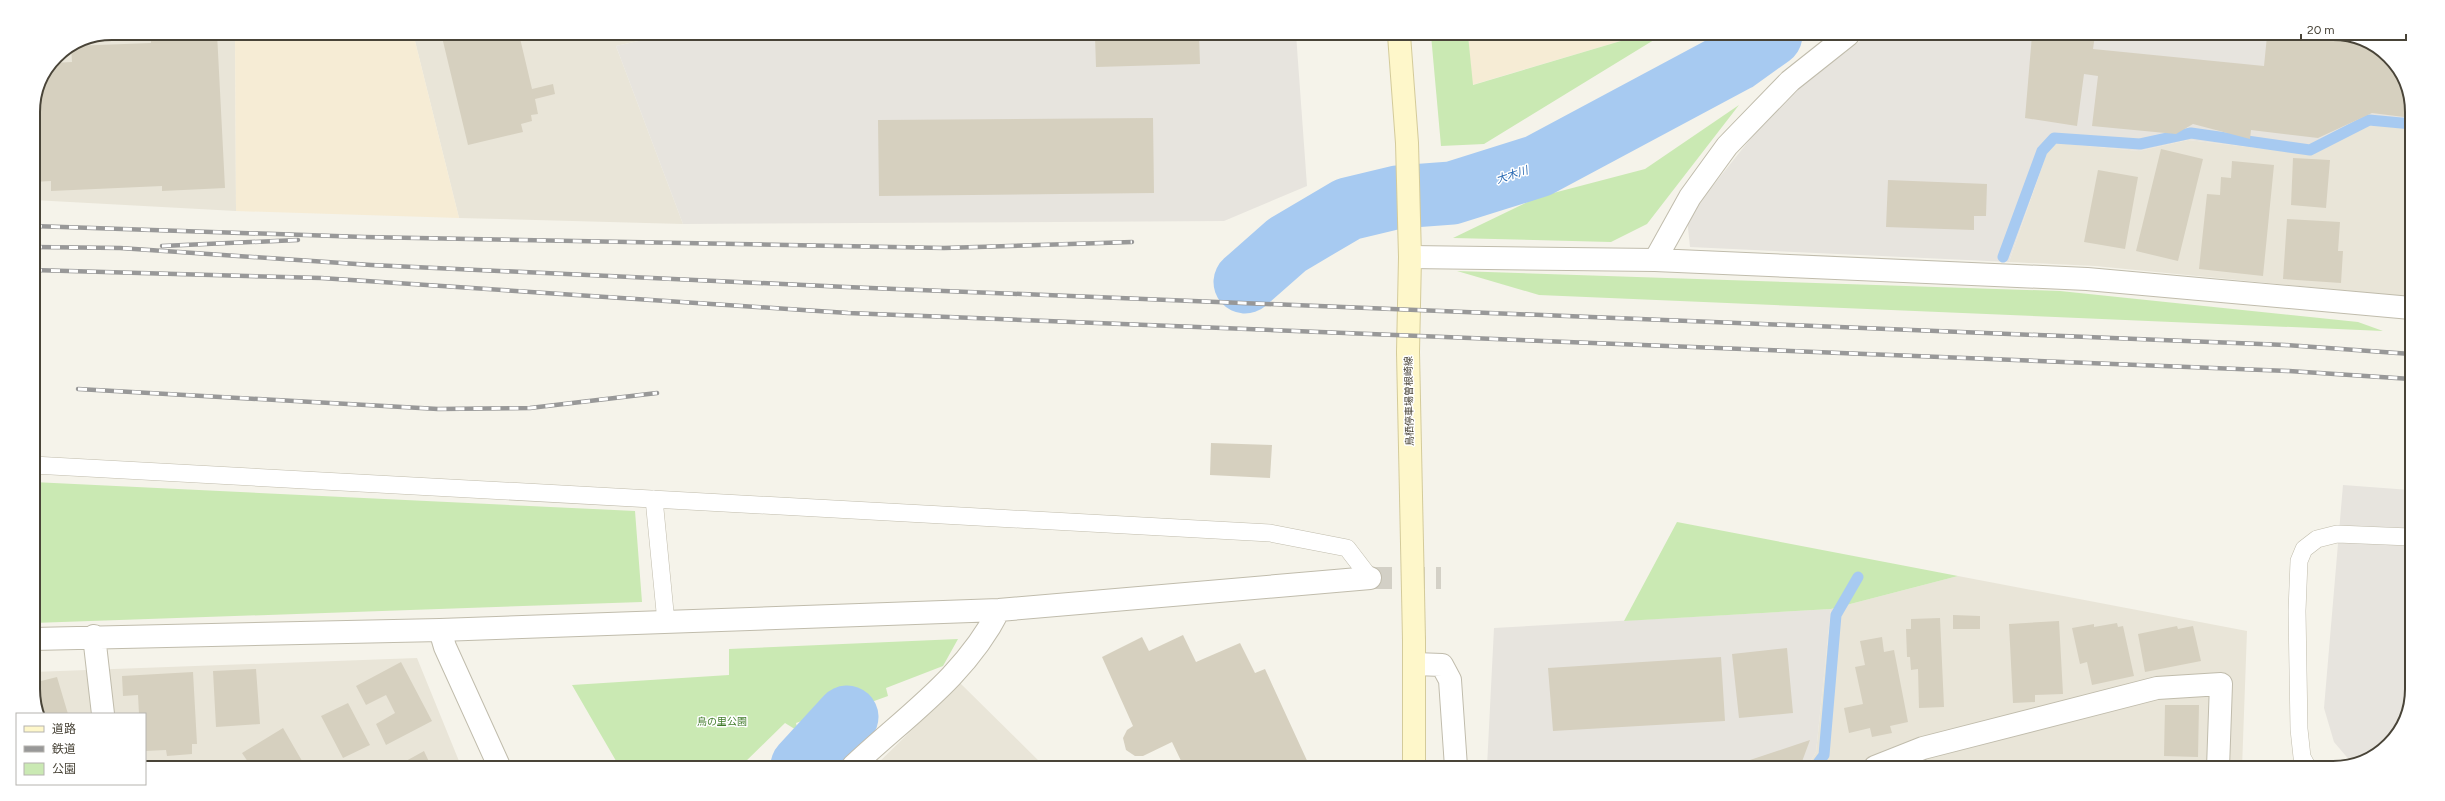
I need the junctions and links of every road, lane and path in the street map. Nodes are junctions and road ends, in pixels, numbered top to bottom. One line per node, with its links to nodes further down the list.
1 (1399, 40): 3 (main road, 鳥栖停車場曽根崎線)
2 (1842, 40): 4 (street)
3 (1410, 257): 4 (street); 15 (main road, 鳥栖停車場曽根崎線, bridge)
4 (1655, 260): 5 (street)
5 (2405, 307)
6 (40, 465): 7 (lane)
7 (654, 499): 9 (lane); 11 (lane)
8 (2405, 537): 23 (lane)
9 (1370, 578): 10 (street)
10 (999, 610): 11 (street); 18 (street)
11 (666, 622): 12 (street)
12 (440, 630): 13 (street); 17 (street)
13 (94, 636): 14 (street); 16 (street)
14 (40, 639)
15 (1415, 664): 19 (main road, 鳥栖停車場曽根崎線); 20 (street)
16 (103, 713)
17 (497, 761)
18 (859, 761)
19 (1414, 761)
20 (1456, 761)
21 (1890, 761): 22 (street)
22 (2218, 761)
23 (2304, 761)

